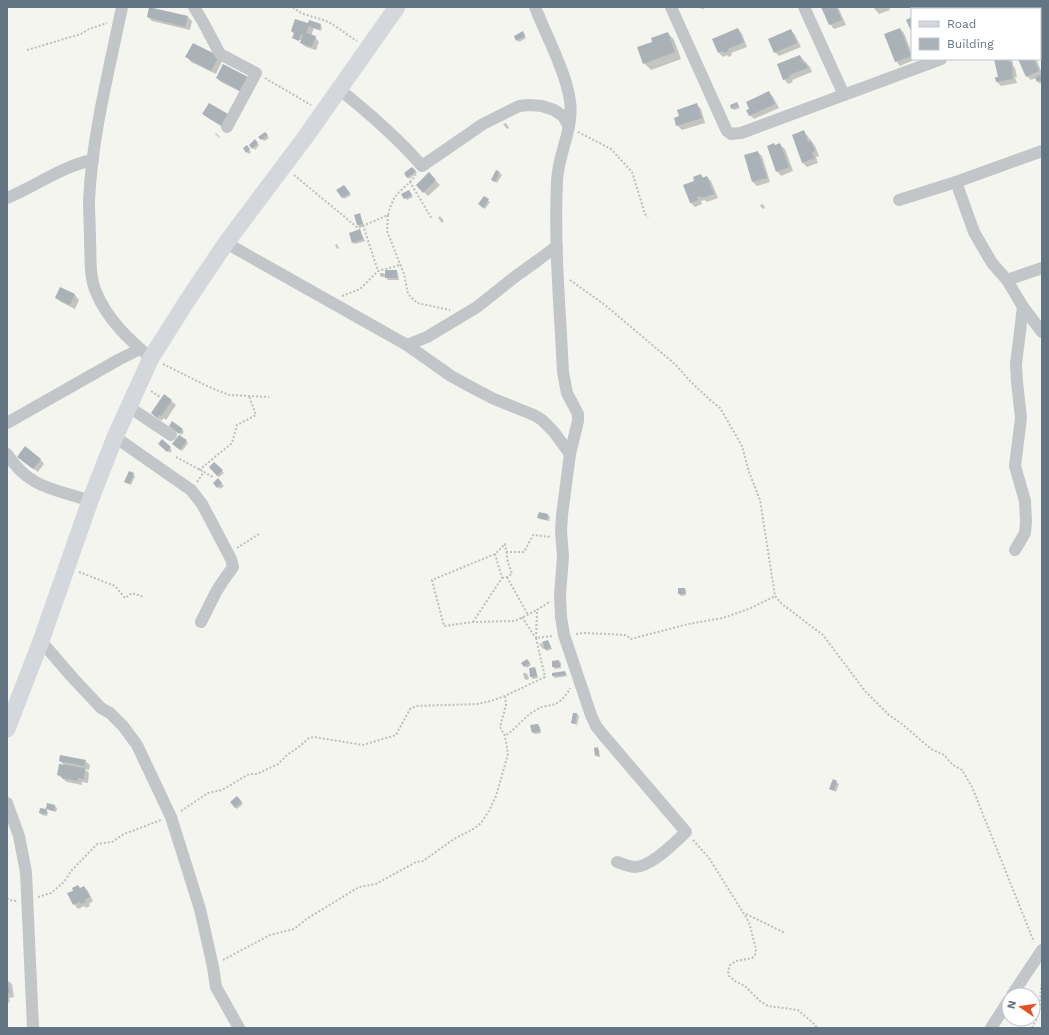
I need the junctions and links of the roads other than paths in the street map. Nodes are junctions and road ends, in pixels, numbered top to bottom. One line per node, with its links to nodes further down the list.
1 (122, 7): 13 (street)
2 (194, 7): 11 (street)
3 (397, 7): 8 (street)
4 (535, 7): 10 (street)
5 (671, 7): 9 (street)
6 (804, 7): 9 (street)
7 (937, 60): 9 (street)
8 (339, 89): 10 (street); 17 (street)
9 (844, 95)
10 (568, 126): 18 (street)
11 (227, 127)
12 (1042, 151): 14 (street)
13 (93, 160): 15 (street); 24 (street)
14 (956, 182): 16 (street); 20 (street)
15 (7, 198)
16 (899, 200)
17 (226, 243): 23 (street); 24 (street)
18 (556, 246): 23 (street); 30 (street)
19 (1042, 268): 20 (street)
20 (1007, 280): 21 (street)
21 (1023, 307): 22 (street); 32 (street)
22 (1042, 332)
23 (407, 345): 30 (street)
24 (146, 354): 25 (street); 26 (street)
25 (129, 407): 27 (street); 28 (street)
26 (7, 423)
27 (171, 435)
28 (115, 437): 31 (street); 33 (street)
29 (7, 454): 31 (street)
30 (570, 454): 37 (street)
31 (90, 501): 34 (street)
32 (1015, 550)
33 (200, 622)
34 (41, 641): 35 (street); 42 (street)
35 (7, 729)
36 (7, 803): 41 (street)
37 (617, 862)
38 (1041, 952): 39 (street)
39 (1017, 987)
40 (1001, 1012): 43 (street)
41 (33, 1028)
42 (239, 1028)
43 (990, 1028)

